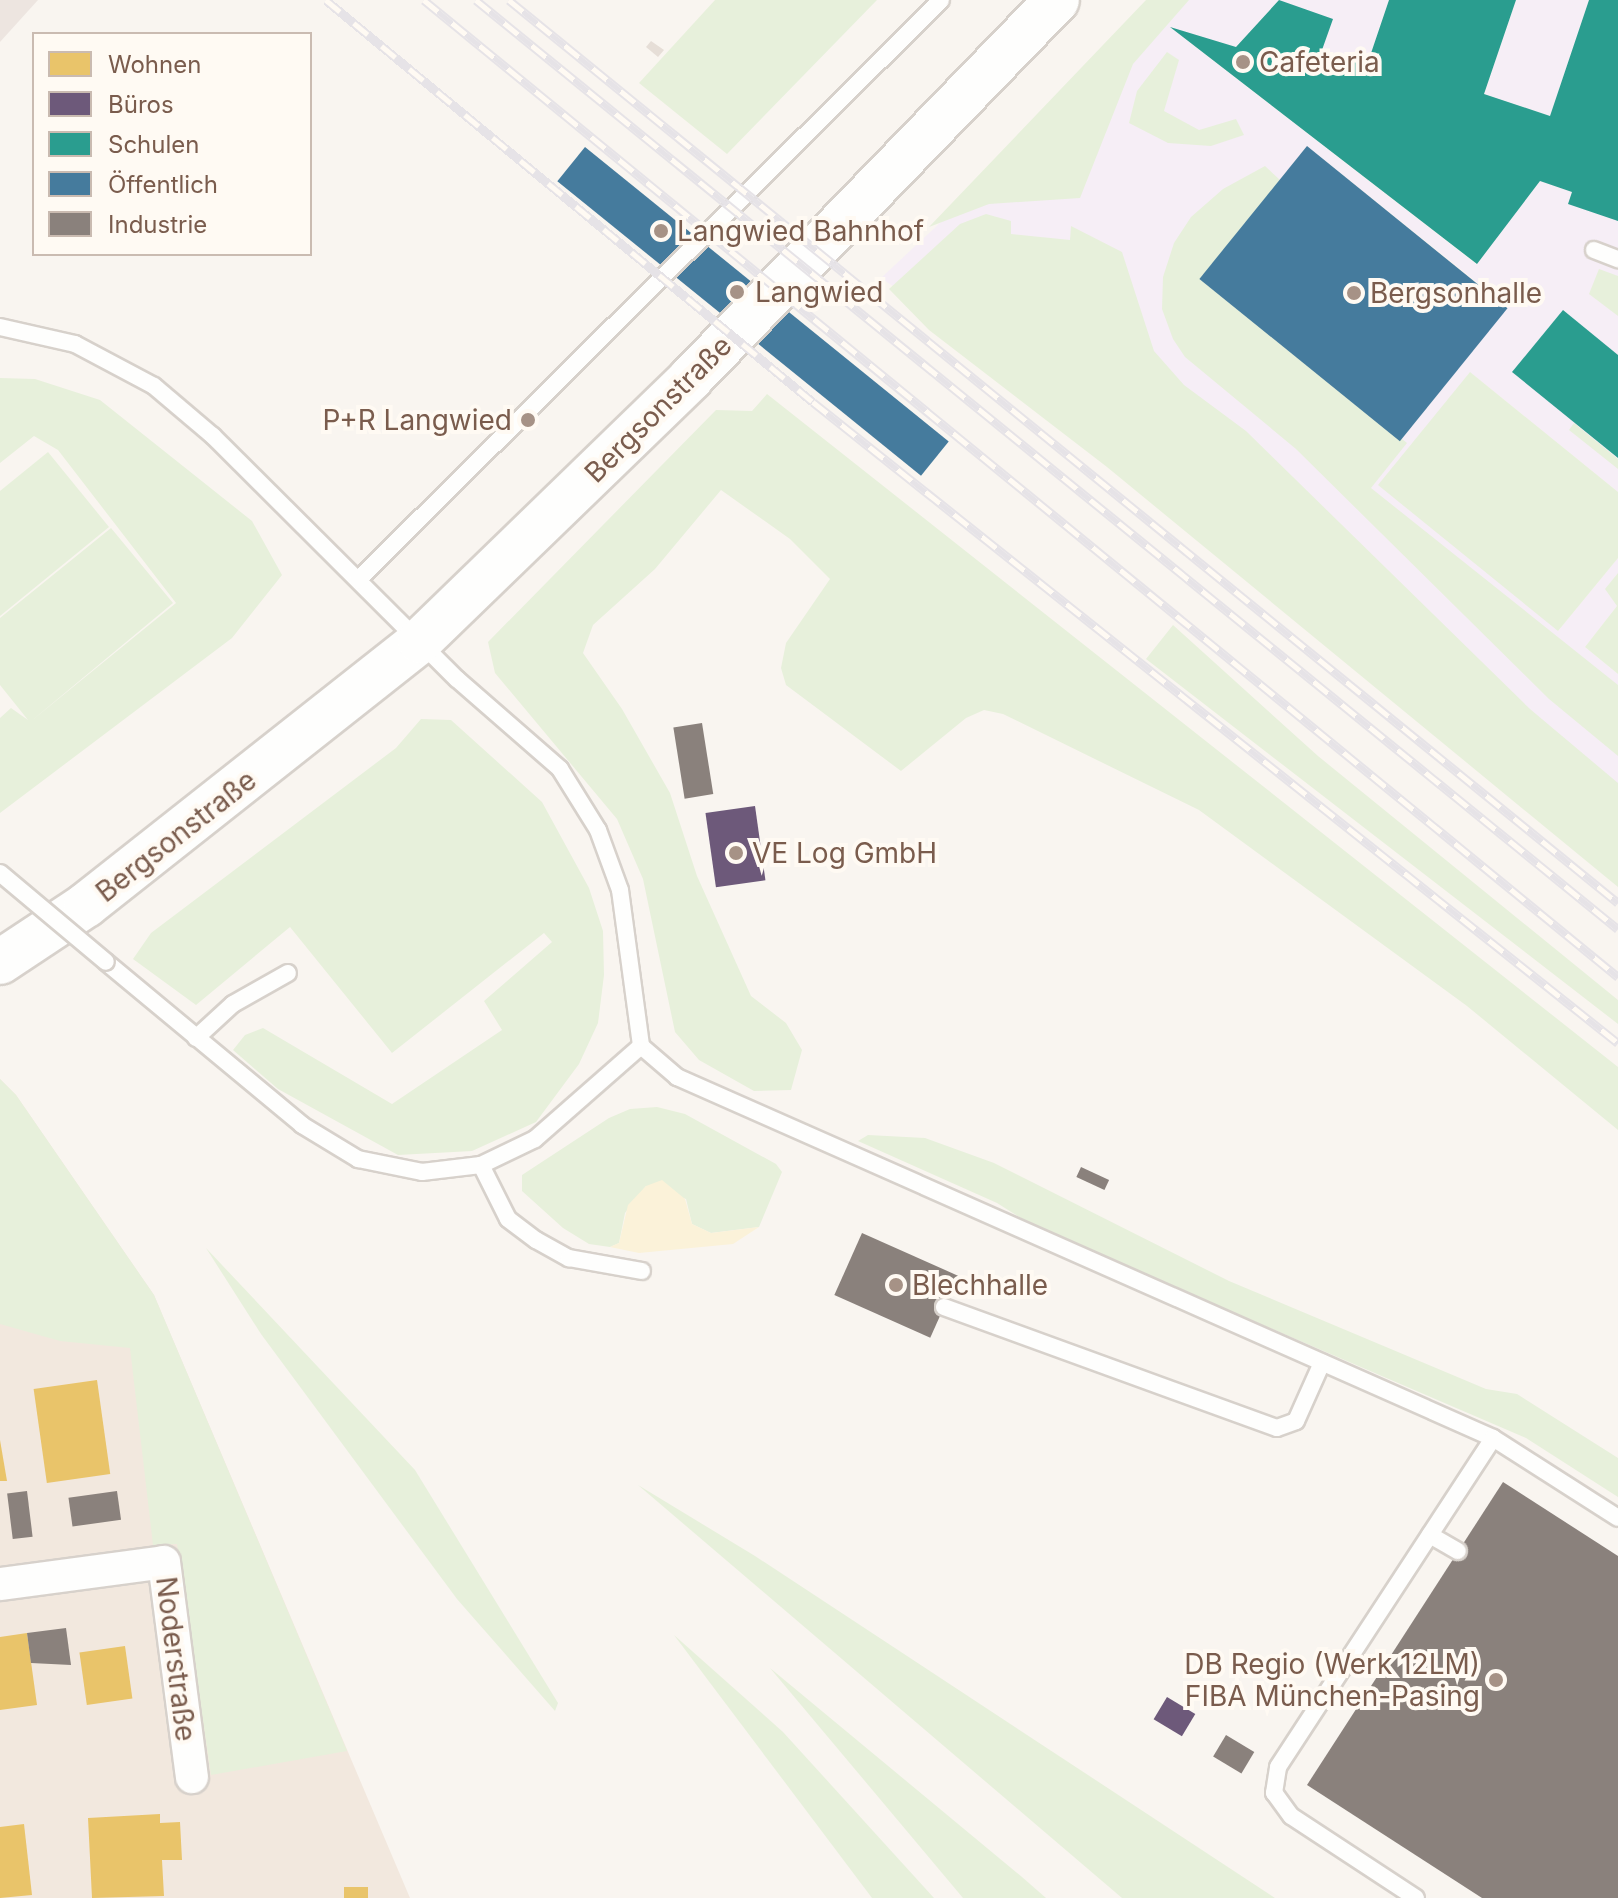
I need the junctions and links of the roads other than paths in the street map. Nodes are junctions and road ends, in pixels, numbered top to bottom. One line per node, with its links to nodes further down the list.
1 (941, 0): 6 (lane)
2 (1057, 0): 7 (street, Bergsonstraße)
3 (1594, 250): 4 (lane)
4 (1618, 259)
5 (0, 327): 6 (lane)
6 (358, 580): 7 (lane)
7 (420, 641): 9 (street, Bergsonstraße); 12 (lane)
8 (0, 873): 11 (lane, bridge)
9 (0, 962)
10 (288, 973): 11 (lane)
11 (196, 1038): 13 (lane)
12 (641, 1046): 13 (lane); 16 (lane)
13 (481, 1165): 14 (lane)
14 (642, 1271)
15 (944, 1307): 16 (lane)
16 (1322, 1363): 17 (lane)
17 (1493, 1438): 18 (lane); 19 (lane)
18 (1618, 1518)
19 (1430, 1535): 20 (lane); 23 (lane)
20 (1458, 1551)
21 (0, 1584): 22 (street, Noderstraße)
22 (192, 1777)
23 (1416, 1898)

